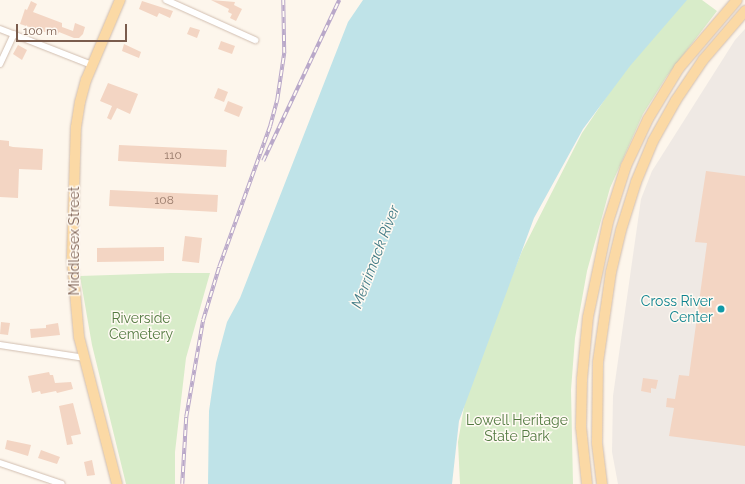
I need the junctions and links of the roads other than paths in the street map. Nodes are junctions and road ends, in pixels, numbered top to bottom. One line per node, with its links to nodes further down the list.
1 (120, 0): 9 (main road, Middlesex Street)
2 (166, 0): 7 (street)
3 (737, 0): 15 (main road)
4 (745, 11): 16 (main road)
5 (0, 29): 6 (street)
6 (14, 34): 8 (street); 9 (street)
7 (255, 40)
8 (0, 64)
9 (92, 65): 11 (main road, Middlesex Street)
10 (0, 345): 11 (street)
11 (85, 358): 14 (main road, Middlesex Street)
12 (0, 463): 13 (street)
13 (62, 484)
14 (117, 484)
15 (587, 484)
16 (602, 484)

